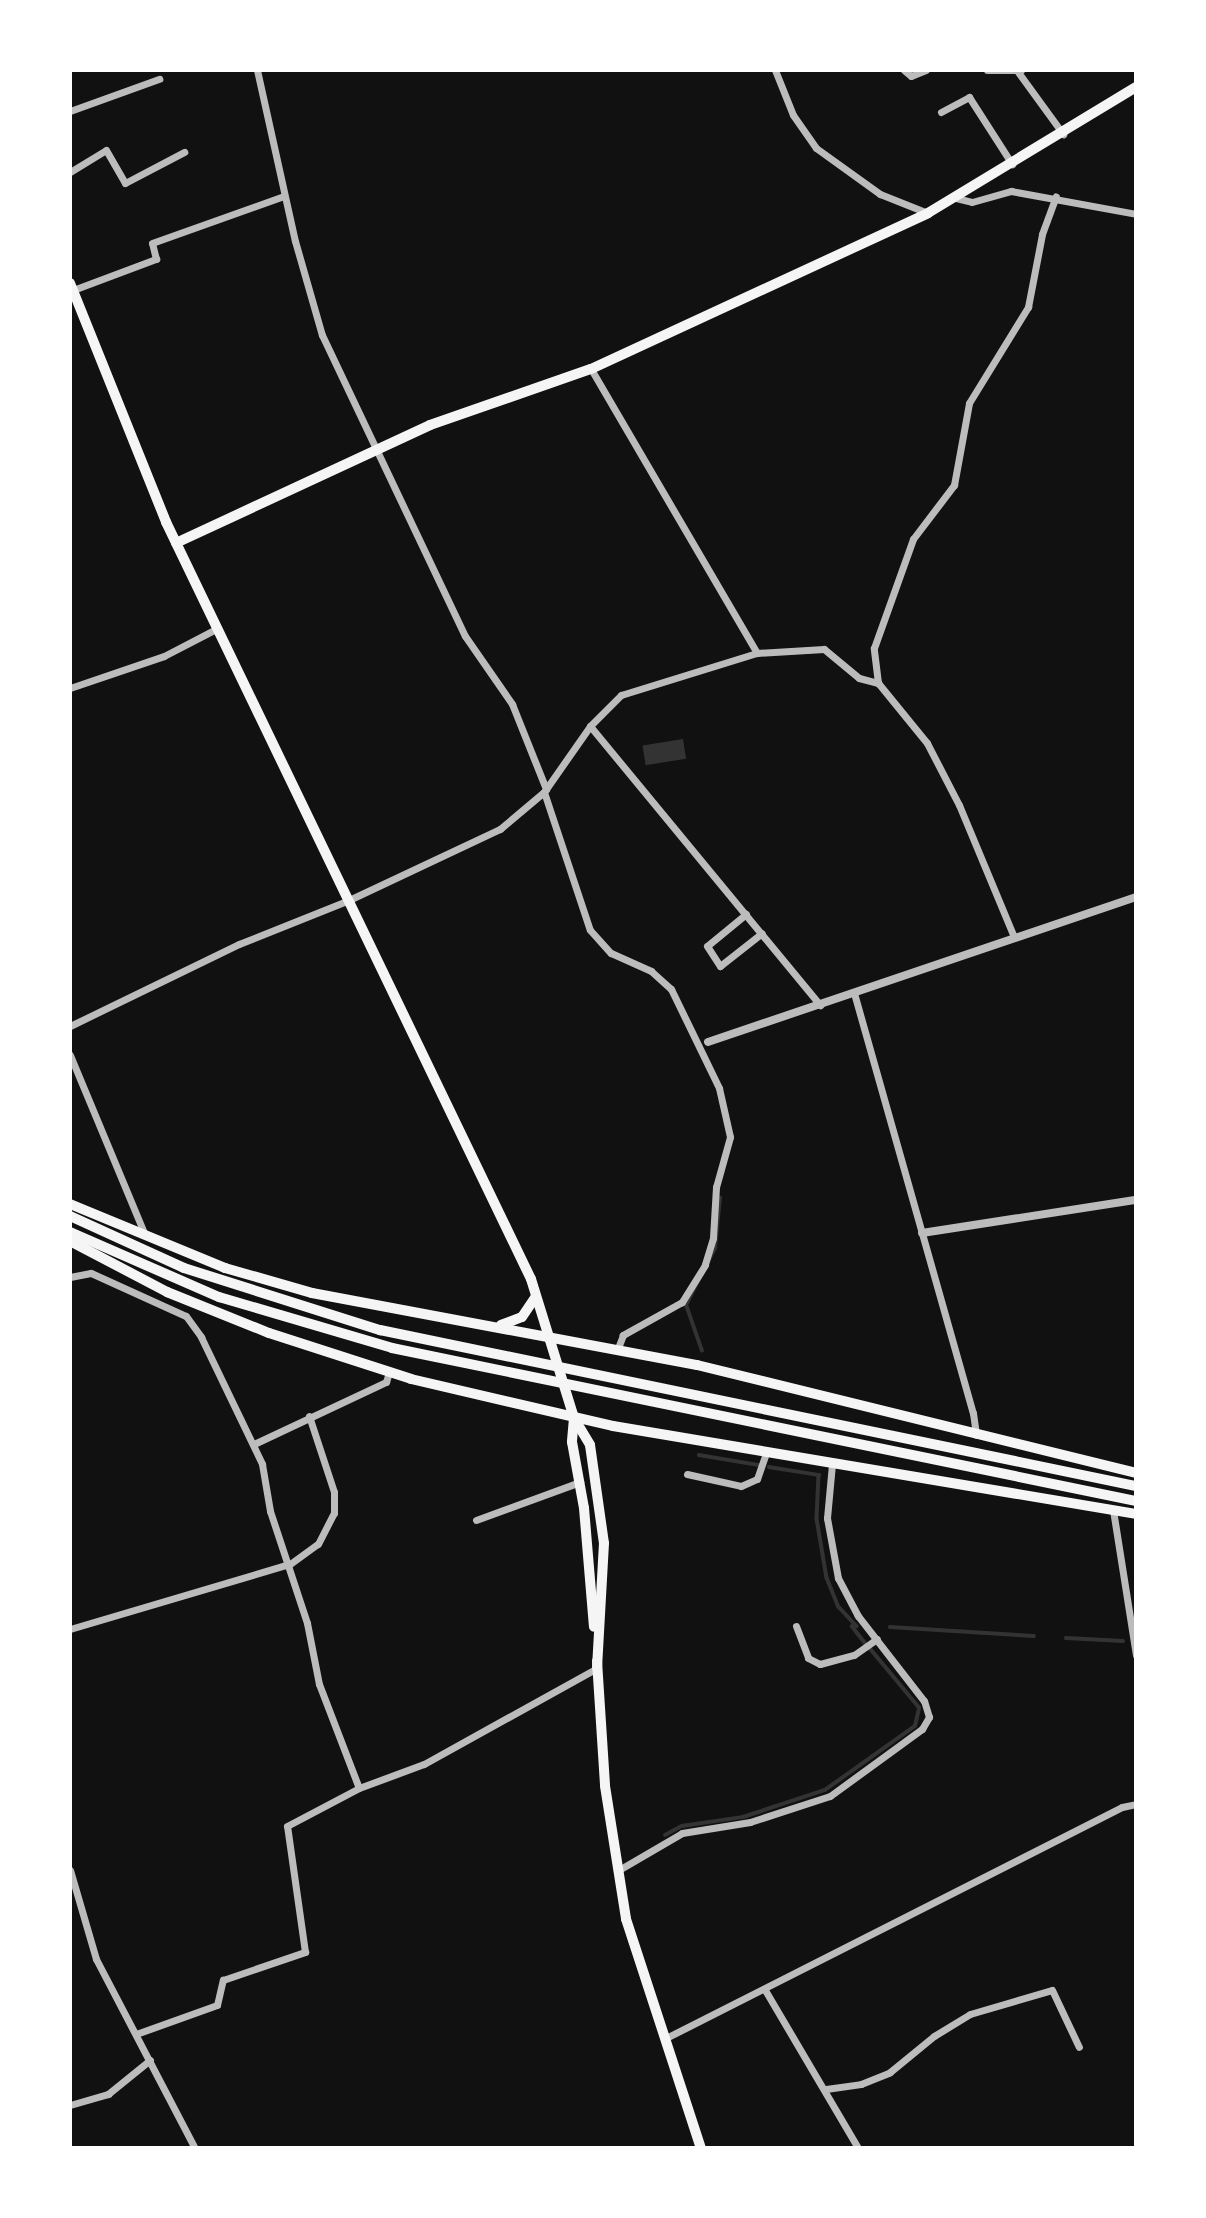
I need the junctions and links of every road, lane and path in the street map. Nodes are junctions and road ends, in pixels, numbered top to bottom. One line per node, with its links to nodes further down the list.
1 (257, 70): 15 (street)
2 (775, 70): 18 (street)
3 (904, 70): 4 (street)
4 (926, 70)
5 (990, 71): 6 (street)
6 (1020, 71): 11 (street)
7 (159, 79): 9 (street)
8 (1136, 87): 11 (main road)
9 (70, 111)
10 (941, 112): 13 (street)
11 (1063, 134): 13 (main road)
12 (184, 152): 14 (street)
13 (1013, 164): 17 (main road)
14 (70, 172)
15 (284, 196): 20 (street); 22 (street)
16 (1056, 196): 17 (street); 19 (street); 26 (street)
17 (956, 198): 18 (main road)
18 (928, 213): 21 (main road)
19 (1136, 214)
20 (71, 286): 23 (main road)
21 (591, 369): 22 (main road); 25 (street)
22 (377, 452): 23 (main road); 29 (street)
23 (176, 543): 24 (main road)
24 (218, 628): 27 (street); 31 (main road)
25 (757, 653): 26 (street); 28 (street)
26 (878, 683): 34 (street)
27 (70, 688)
28 (590, 726): 29 (street); 32 (street)
29 (545, 790): 31 (street); 51 (street)
30 (1136, 897): 34 (street)
31 (349, 900): 37 (street); 48 (main road)
32 (746, 914): 33 (street); 33 (street)
33 (762, 933): 36 (street)
34 (1014, 937): 35 (street)
35 (854, 993): 36 (street); 44 (street)
36 (820, 1005): 38 (street)
37 (70, 1026)
38 (709, 1042)
39 (70, 1055): 45 (street)
40 (1136, 1200): 44 (street)
41 (70, 1204): 45 (main road)
42 (70, 1216): 62 (main road)
43 (70, 1232): 63 (main road)
44 (922, 1233): 55 (street)
45 (146, 1236): 49 (main road)
46 (70, 1241): 52 (main road)
47 (70, 1277): 56 (street)
48 (537, 1296): 49 (main road); 50 (main road)
49 (494, 1327): 50 (main road)
50 (549, 1336): 51 (main road); 54 (main road)
51 (618, 1348): 55 (main road)
52 (389, 1372): 53 (street); 54 (main road)
53 (309, 1416): 56 (street); 67 (street)
54 (574, 1418): 57 (main road); 61 (main road); 72 (main road)
55 (976, 1435): 59 (main road)
56 (254, 1444): 67 (street)
57 (766, 1453): 58 (main road); 60 (street)
58 (832, 1464): 64 (main road); 70 (street)
59 (1136, 1473)
60 (687, 1474)
61 (580, 1482): 66 (street); 72 (main road)
62 (1136, 1486)
63 (1136, 1501)
64 (1113, 1510): 65 (main road); 71 (street)
65 (1136, 1514)
66 (476, 1520)
67 (290, 1564): 69 (street); 73 (street)
68 (796, 1626): 70 (street)
69 (70, 1629)
70 (877, 1639): 76 (street)
71 (1136, 1655)
72 (597, 1668): 73 (street); 76 (main road)
73 (359, 1788): 78 (street)
74 (1136, 1804): 77 (street)
75 (70, 1870): 78 (street)
76 (616, 1871): 79 (main road)
77 (765, 1990): 79 (street); 82 (street)
78 (136, 2034): 81 (street)
79 (663, 2039): 85 (main road)
80 (1079, 2047): 82 (street)
81 (150, 2060): 83 (street); 84 (street)
82 (826, 2088): 86 (street)
83 (70, 2105)
84 (195, 2148)
85 (701, 2148)
86 (858, 2148)

